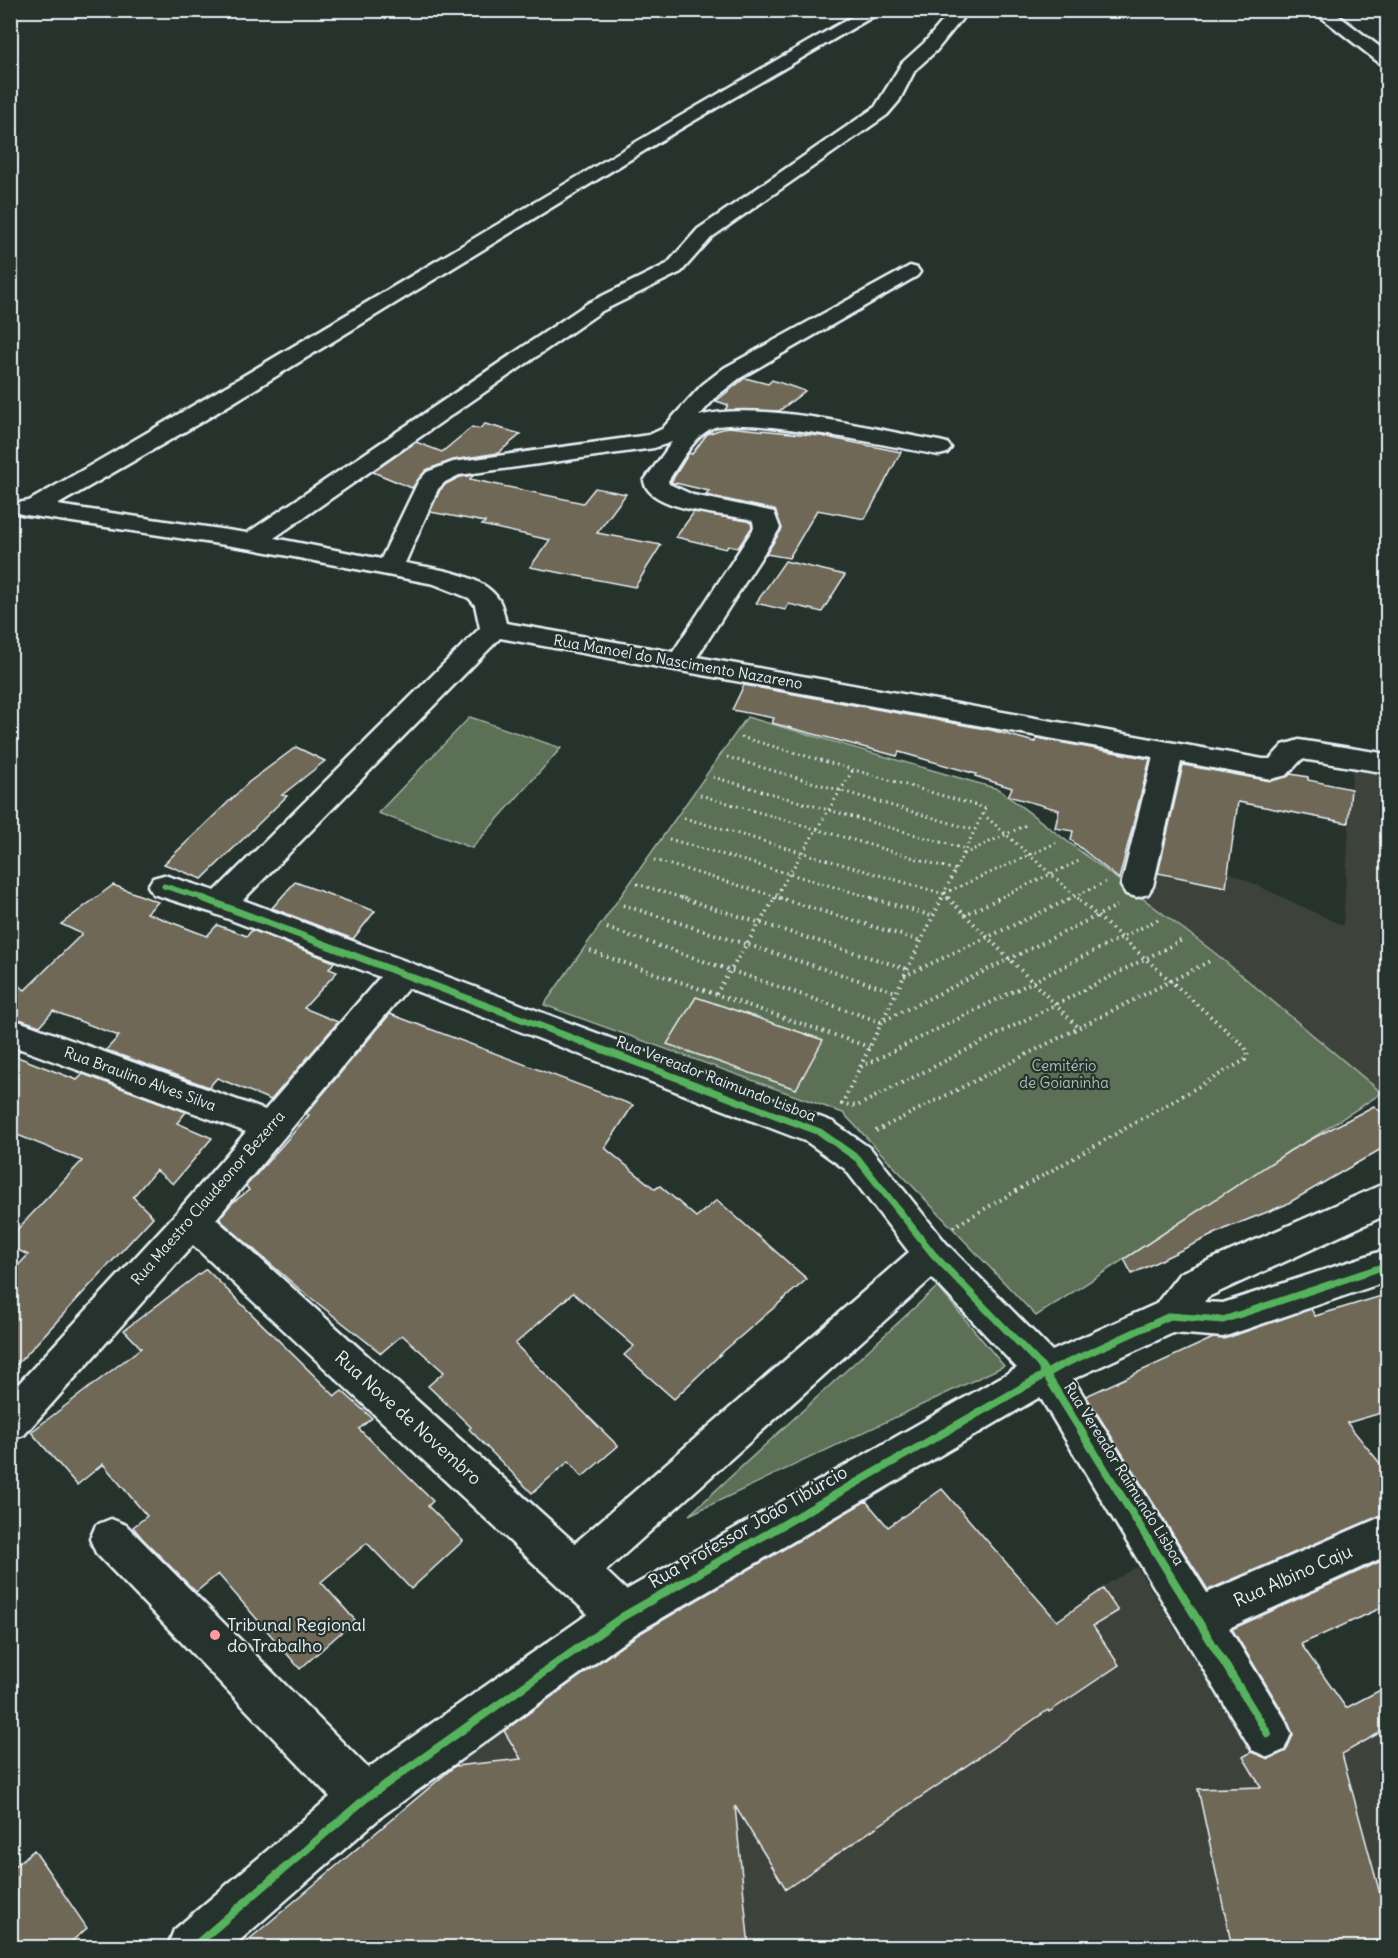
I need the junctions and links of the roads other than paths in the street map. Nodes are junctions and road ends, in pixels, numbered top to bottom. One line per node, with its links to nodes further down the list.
1 (876, 10): 7 (street)
2 (961, 10): 8 (street)
3 (1320, 10): 4 (street)
4 (1388, 61)
5 (910, 272): 9 (street)
6 (939, 448): 11 (street)
7 (22, 507): 8 (street)
8 (252, 541): 9 (street)
9 (390, 567): 10 (street)
10 (494, 629): 11 (street, Rua Manoel do Nascimento Nazareno); 16 (street)
11 (680, 662): 12 (street, Rua Manoel do Nascimento Nazareno)
12 (1169, 751): 13 (street, Rua Manoel do Nascimento Nazareno); 15 (street)
13 (1388, 764)
14 (164, 886): 16 (street, Rua Vereador Raimundo Lisboa)
15 (1130, 895)
16 (221, 904): 17 (street, Rua Vereador Raimundo Lisboa)
17 (403, 972): 19 (street, Rua Maestro Claudeonor Bezerra); 22 (street, Rua Vereador Raimundo Lisboa)
18 (10, 1032): 19 (street, Rua Braulino Alves Silva)
19 (270, 1126): 21 (street, Rua Maestro Claudeonor Bezerra)
20 (1388, 1197): 24 (street, Rua Professor João Tibúrcio)
21 (192, 1221): 26 (street, Rua Maestro Claudeonor Bezerra); 29 (street, Rua Nove de Novembro)
22 (933, 1254): 25 (street, Rua Vereador Raimundo Lisboa); 29 (street)
23 (1388, 1265): 24 (street, Rua Professor João Tibúrcio)
24 (1170, 1317): 25 (street, Rua Professor João Tibúrcio)
25 (1047, 1372): 30 (street, Rua Professor João Tibúrcio); 31 (street, Rua Vereador Raimundo Lisboa)
26 (10, 1422)
27 (1388, 1534): 31 (street, Rua Albino Caju)
28 (111, 1539): 33 (street)
29 (575, 1571): 30 (street, Rua Nove de Novembro)
30 (622, 1617): 33 (street, Rua Professor João Tibúrcio)
31 (1199, 1619): 32 (street, Rua Vereador Raimundo Lisboa)
32 (1268, 1734)
33 (365, 1799): 34 (street, Rua Professor João Tibúrcio)
34 (192, 1947)

